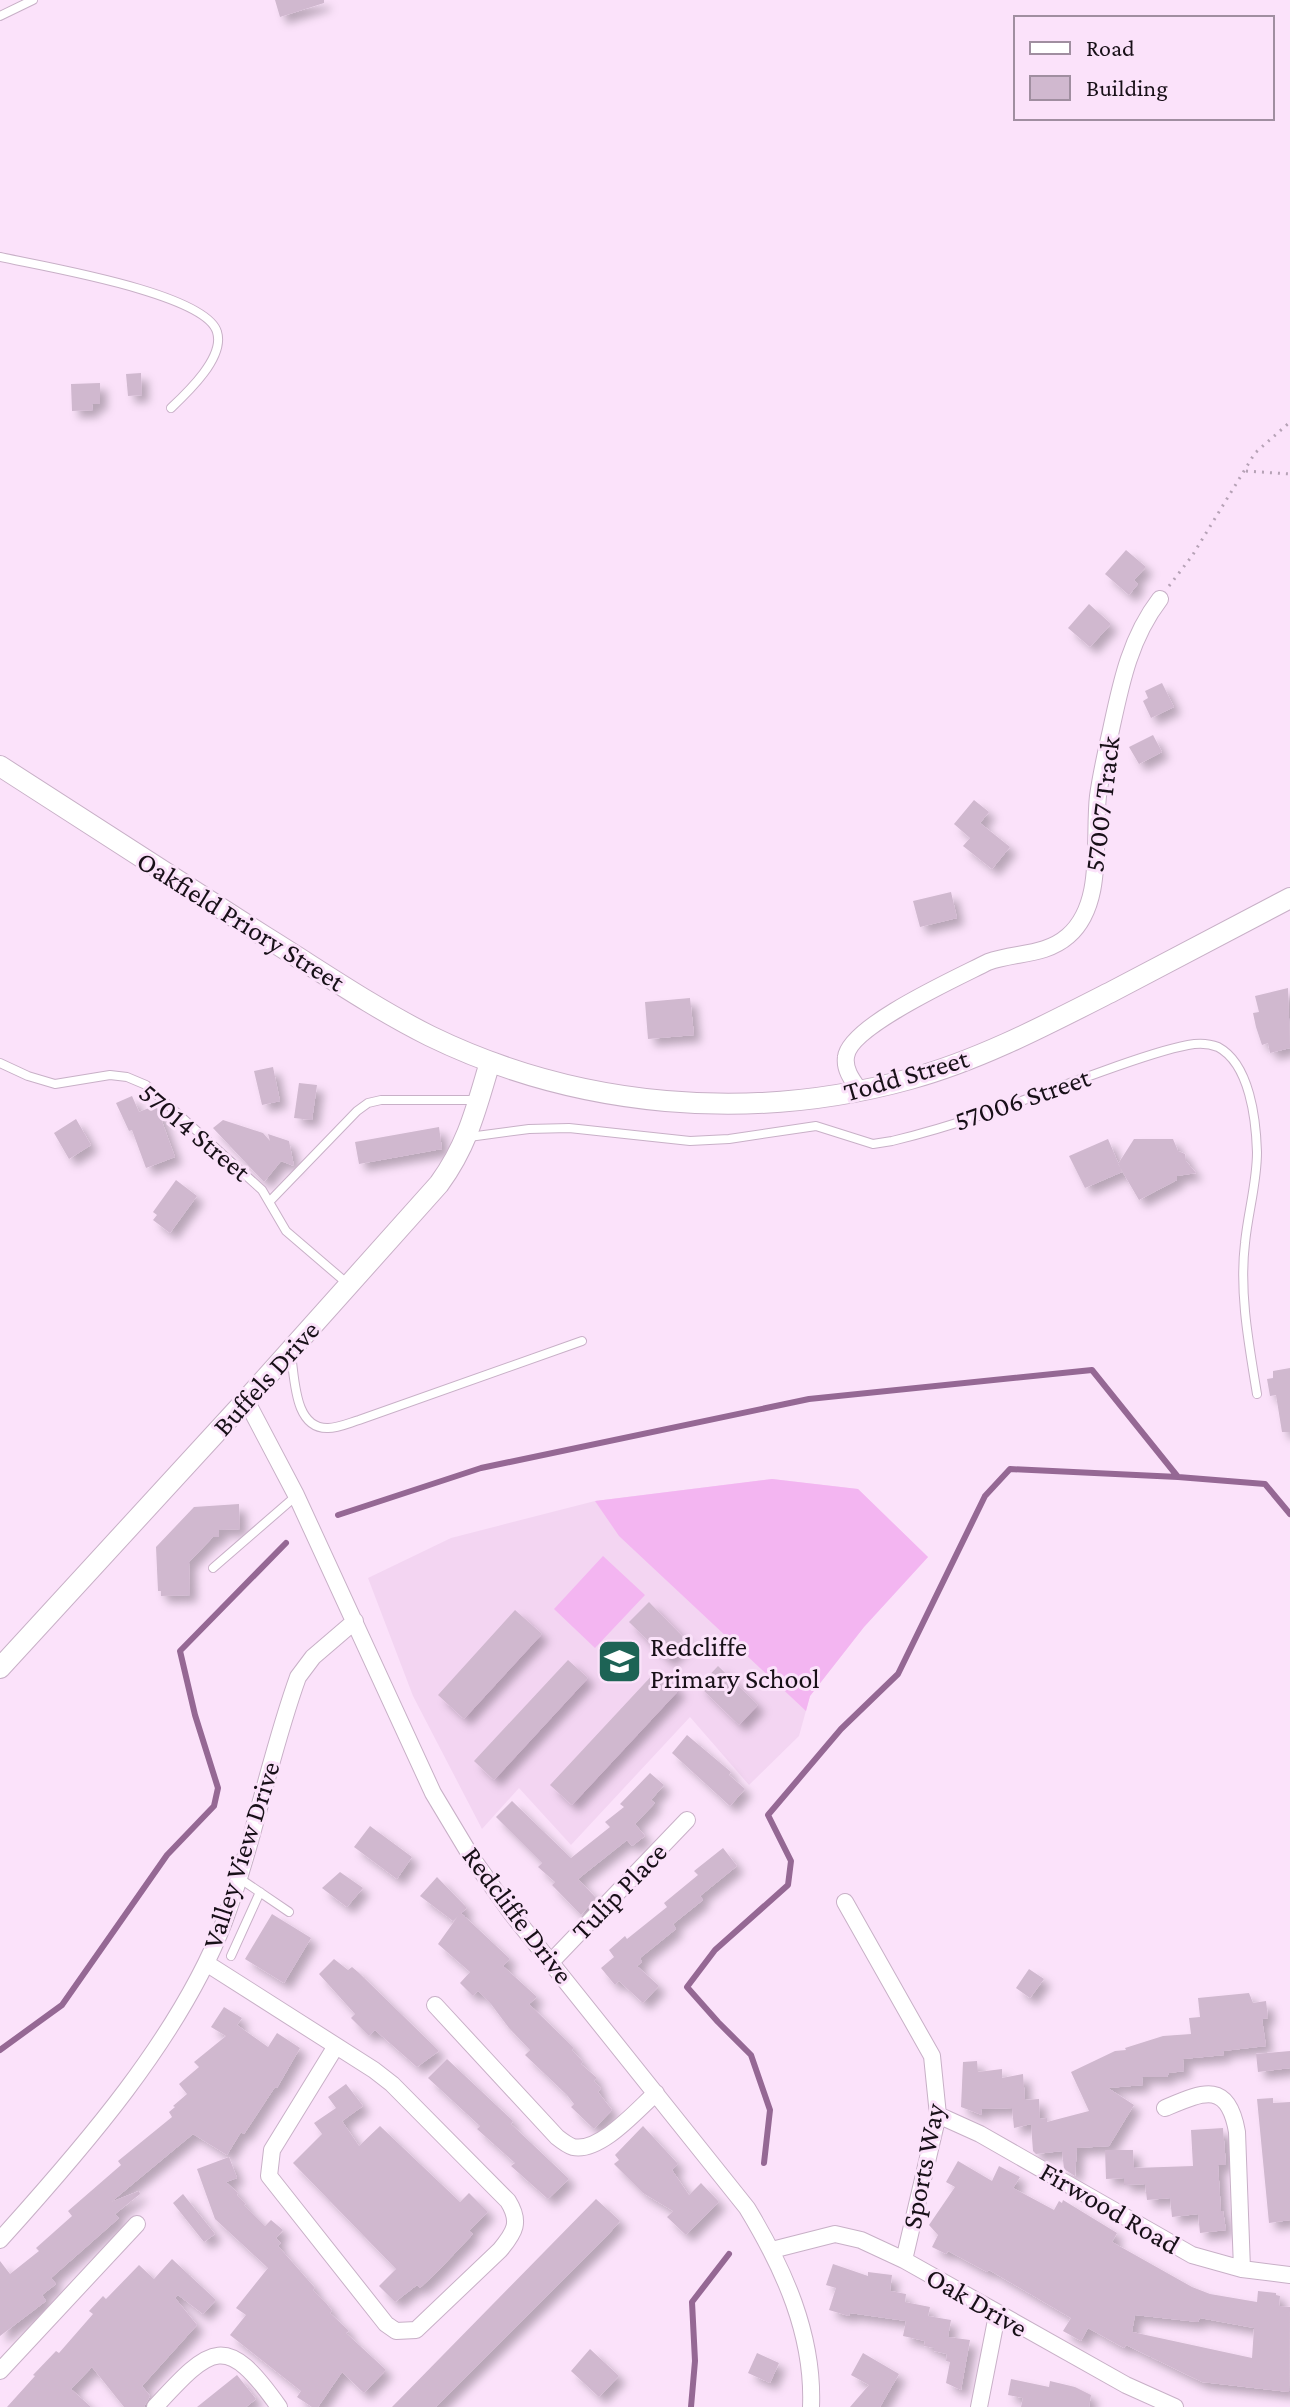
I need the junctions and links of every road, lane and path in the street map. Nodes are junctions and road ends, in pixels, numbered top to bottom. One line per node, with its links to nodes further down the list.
1 (33, 0): 2 (lane)
2 (0, 16)
3 (0, 257): 4 (lane)
4 (171, 408)
5 (1290, 422): 6 (path)
6 (1244, 471): 7 (path); 8 (path)
7 (1290, 474)
8 (1160, 599): 13 (street, 57007 Track)
9 (0, 766): 11 (street, Oakfield Priory Street)
10 (1290, 898): 13 (street, Todd Street)
11 (490, 1062): 13 (street, Todd Street); 14 (street, Buffels Drive)
12 (0, 1063): 16 (lane, 57014 Street)
13 (860, 1091)
14 (478, 1100): 15 (street, Buffels Drive); 16 (lane)
15 (468, 1137): 17 (street, Buffels Drive); 20 (lane, 57006 Street)
16 (270, 1201): 17 (lane, 57014 Street)
17 (349, 1285): 19 (street, Buffels Drive)
18 (582, 1341): 19 (lane)
19 (291, 1350): 21 (street, Buffels Drive)
20 (1257, 1394)
21 (246, 1400): 22 (street, Redcliffe Drive); 25 (street, Buffels Drive)
22 (296, 1495): 23 (lane); 24 (street, Redcliffe Drive)
23 (213, 1568)
24 (355, 1621): 27 (street, Valley View Drive); 32 (street, Redcliffe Drive)
25 (0, 1668)
26 (687, 1820): 32 (street, Tulip Place)
27 (239, 1878): 28 (lane); 33 (street, Valley View Drive)
28 (260, 1892): 30 (lane); 31 (lane)
29 (845, 1902): 38 (street, Sports Way)
30 (289, 1912)
31 (231, 1956)
32 (551, 1962): 36 (street, Redcliffe Drive)
33 (206, 1963): 35 (street); 40 (street, Valley View Drive)
34 (435, 2005): 36 (street)
35 (336, 2046): 35 (street)
36 (656, 2093): 41 (street, Redcliffe Drive)
37 (1165, 2108): 43 (street)
38 (938, 2115): 42 (street, Sports Way); 43 (street, Firwood Road)
39 (137, 2224): 46 (street)
40 (0, 2240)
41 (772, 2250): 42 (street, Oak Drive); 49 (street, Redcliffe Drive)
42 (904, 2260): 45 (street, Oak Drive)
43 (1242, 2269): 44 (street, Firwood Road)
44 (1290, 2275)
45 (997, 2315): 50 (street); 51 (street, Oak Drive)
46 (0, 2371)
47 (155, 2407): 48 (street)
48 (279, 2407)
49 (811, 2407)
50 (979, 2407)
51 (1175, 2407)

